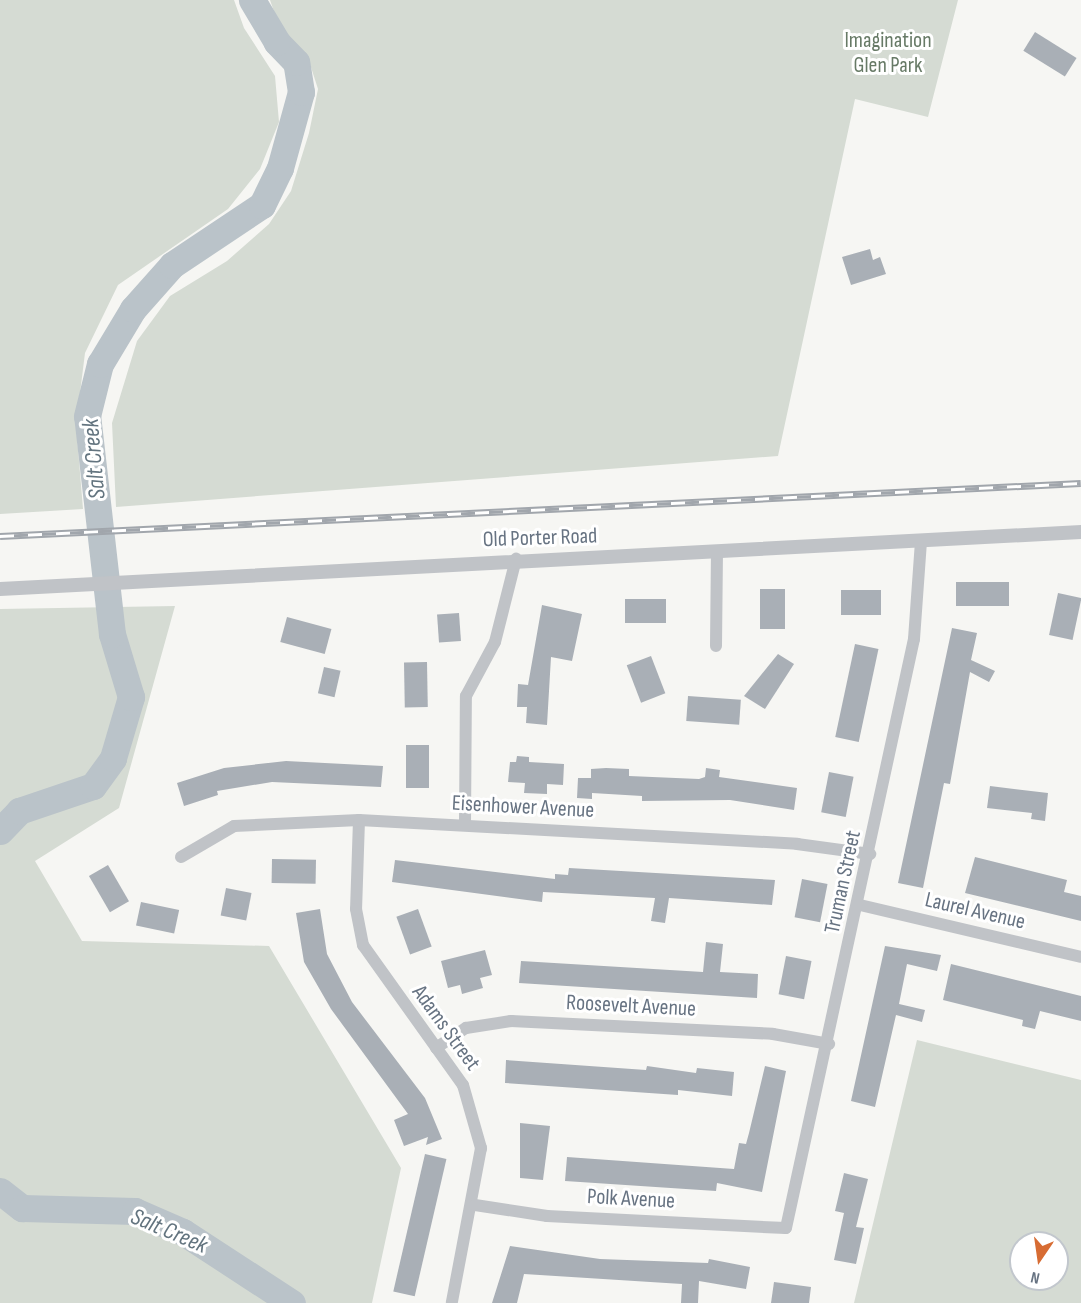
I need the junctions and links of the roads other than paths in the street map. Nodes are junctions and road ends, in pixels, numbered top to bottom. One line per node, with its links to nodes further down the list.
1 (1081, 532): 2 (street, Old Porter Road)
2 (921, 541): 3 (street, Old Porter Road); 9 (street, Truman Street)
3 (717, 553): 4 (street, Old Porter Road); 6 (street)
4 (516, 560): 5 (street, Old Porter Road); 8 (street)
5 (0, 589)
6 (716, 646)
7 (359, 820): 8 (street, Eisenhower Avenue); 10 (street, Eisenhower Avenue); 14 (street, Adams Street)
8 (465, 824): 9 (street, Eisenhower Avenue)
9 (870, 854): 11 (street, Truman Street)
10 (181, 857)
11 (860, 905): 12 (street, Laurel Avenue); 13 (street, Truman Street)
12 (1081, 957)
13 (830, 1044): 14 (street, Roosevelt Avenue); 16 (street, Truman Street)
14 (436, 1048): 15 (street, Adams Street)
15 (475, 1205): 16 (street, Polk Avenue); 17 (street, Adams Street)
16 (786, 1228)
17 (452, 1302)

